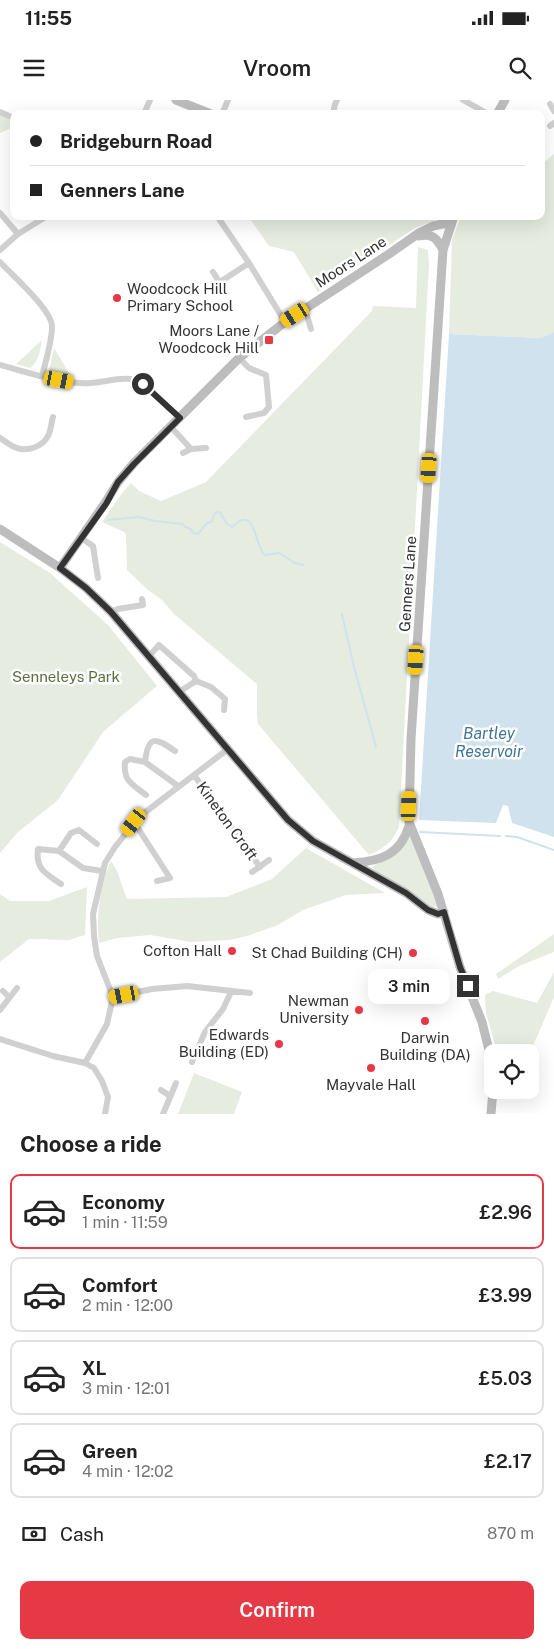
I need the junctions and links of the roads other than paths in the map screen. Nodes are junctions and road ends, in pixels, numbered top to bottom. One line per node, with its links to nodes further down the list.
1 (176, 100): 4 (street)
2 (463, 100): 5 (street)
3 (550, 104): 6 (street)
4 (201, 110)
5 (481, 110)
6 (554, 111)
7 (0, 213): 12 (street)
8 (41, 220): 12 (street)
9 (220, 220): 17 (street)
10 (450, 220): 13 (street, Moors Lane)
11 (453, 220): 15 (street, Genners Lane)
12 (18, 234): 14 (street)
13 (412, 238): 15 (street); 21 (street, Moors Lane)
14 (0, 250)
15 (443, 250): 52 (street, Genners Lane)
16 (0, 262): 26 (street)
17 (249, 264): 19 (street); 22 (street)
18 (213, 272): 19 (street)
19 (220, 282): 20 (street)
20 (225, 291)
21 (305, 309): 22 (street, Moors Lane); 23 (street)
22 (285, 322): 24 (street, Moors Lane)
23 (311, 329)
24 (239, 358): 28 (street); 29 (street, Moors Lane)
25 (0, 365): 26 (street)
26 (42, 376): 29 (street)
27 (53, 417): 31 (street)
28 (246, 417)
29 (180, 418): 30 (street, Moors Lane)
30 (171, 427): 33 (street); 36 (street, Moors Lane)
31 (0, 438)
32 (206, 448): 33 (street)
33 (191, 449): 34 (street)
34 (183, 453)
35 (0, 529): 37 (street)
36 (81, 538): 37 (street, Moors Lane); 38 (street)
37 (60, 568): 40 (street)
38 (98, 578)
39 (142, 598): 40 (street)
40 (111, 612): 41 (street)
41 (149, 656): 42 (street); 43 (street)
42 (196, 680): 43 (street); 44 (street)
43 (179, 692): 45 (street)
44 (224, 710)
45 (228, 749): 48 (street); 56 (street)
46 (175, 751): 47 (street)
47 (146, 762): 49 (street); 50 (street)
48 (194, 775): 49 (street); 57 (street, Kineton Croft)
49 (178, 786): 51 (street)
50 (146, 795)
51 (134, 822): 58 (street); 60 (street)
52 (409, 826): 56 (street); 62 (street, Genners Lane)
53 (97, 844): 54 (street)
54 (59, 851): 58 (street); 61 (street)
55 (269, 860): 57 (street, Kineton Croft)
56 (353, 864): 62 (street)
57 (260, 867): 59 (street, Kineton Croft)
58 (102, 872): 68 (street)
59 (252, 872)
60 (157, 881)
61 (61, 884)
62 (444, 912): 71 (street, Genners Lane)
63 (18, 988): 67 (street)
64 (3, 991): 67 (street)
65 (232, 992): 66 (street); 68 (street); 72 (street)
66 (250, 993)
67 (9, 997): 69 (street)
68 (113, 997): 73 (street)
69 (0, 1010)
70 (0, 1039): 73 (street)
71 (488, 1044)
72 (184, 1052)
73 (84, 1063): 78 (street)
74 (176, 1082): 76 (street)
75 (161, 1090): 76 (street)
76 (170, 1096): 79 (street)
77 (492, 1099): 80 (street)
78 (105, 1114)
79 (163, 1114)
80 (491, 1114)

